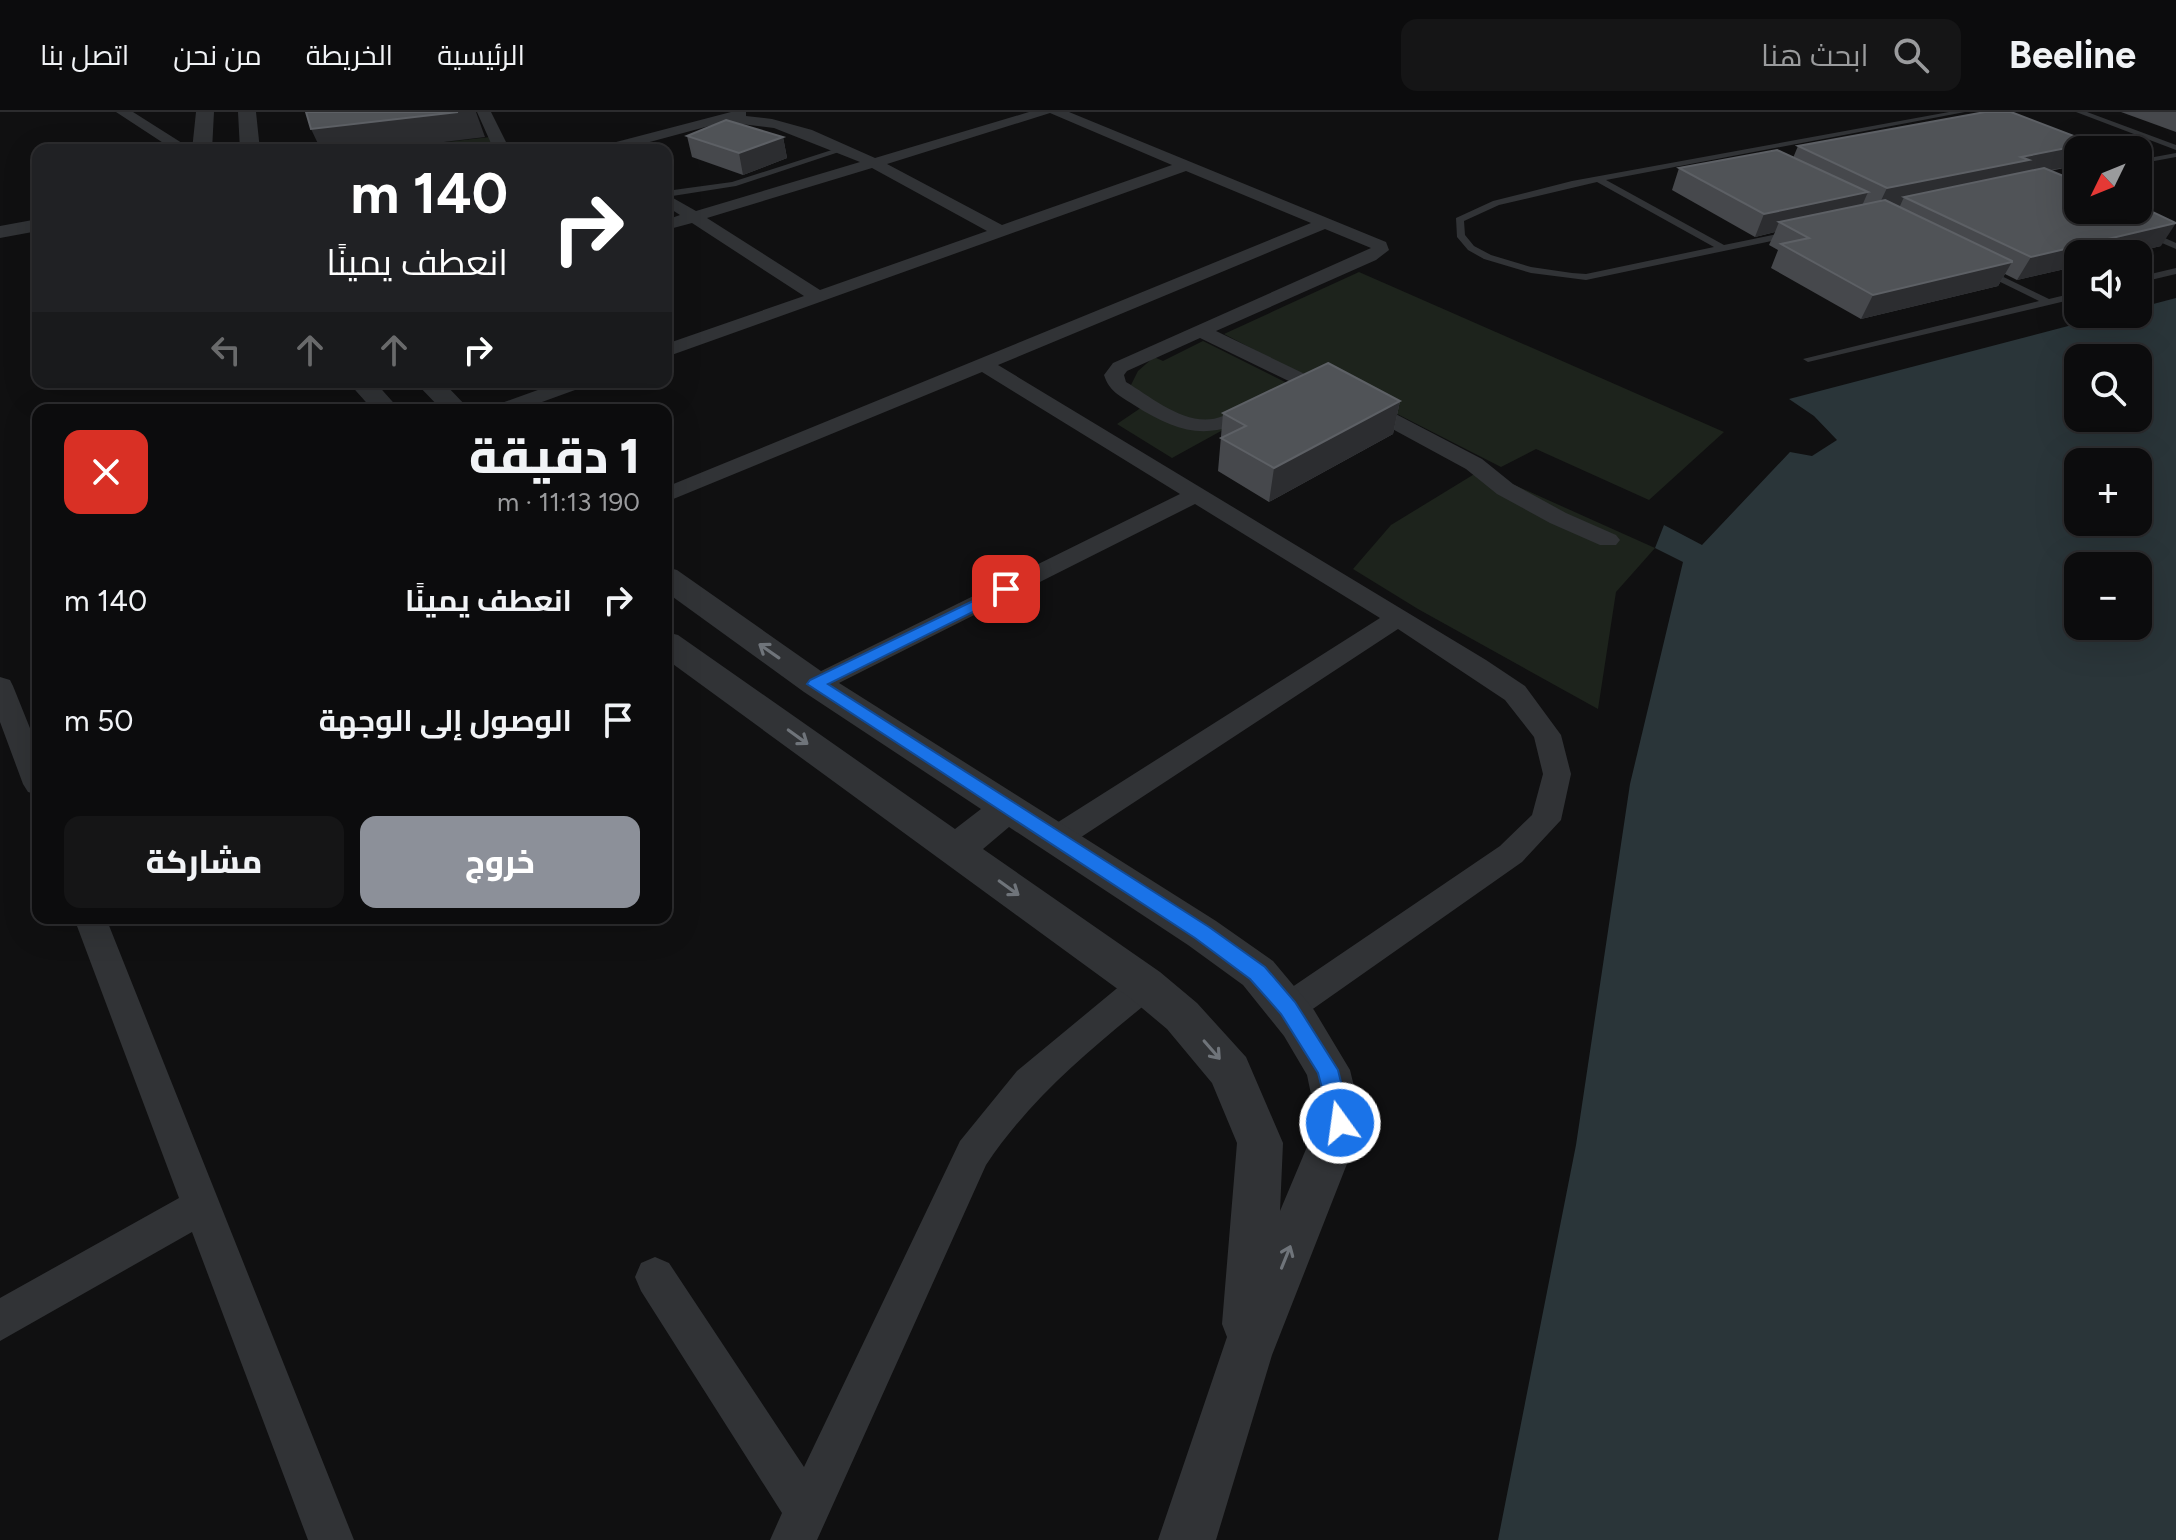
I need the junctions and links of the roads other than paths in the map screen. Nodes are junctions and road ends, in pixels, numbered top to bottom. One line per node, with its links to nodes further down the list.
1 (123, 112): 14 (street)
2 (205, 112): 15 (street)
3 (247, 112): 16 (street)
4 (484, 112): 17 (street)
5 (674, 112): 13 (street)
6 (746, 112): 11 (street)
7 (1044, 112): 25 (street)
8 (1057, 112): 26 (street)
9 (1961, 112): 12 (lane); 21 (lane)
10 (2080, 112): 19 (lane)
11 (723, 118): 13 (street); 20 (street)
12 (1976, 118)
13 (686, 128): 18 (street)
14 (175, 144)
15 (202, 144)
16 (250, 144)
17 (499, 144)
18 (625, 144)
19 (2176, 148)
20 (841, 150): 25 (street); 27 (lane)
21 (1743, 152): 23 (lane); 30 (lane)
22 (2176, 155): 24 (lane)
23 (1756, 159)
24 (2152, 159)
25 (871, 163): 29 (street); 40 (street)
26 (1185, 166): 36 (street); 40 (street)
27 (787, 167): 29 (lane); 32 (lane)
28 (2064, 178): 31 (lane)
29 (817, 179): 34 (street)
30 (1598, 179): 45 (lane); 45 (lane)
31 (2055, 194)
32 (672, 195)
33 (672, 200): 34 (street)
34 (694, 217): 35 (street); 49 (street)
35 (672, 223)
36 (1326, 223): 52 (street); 55 (street)
37 (32, 226): 39 (street)
38 (2134, 228): 43 (lane)
39 (0, 232)
40 (1002, 232): 49 (street)
41 (1799, 233): 45 (lane)
42 (32, 245): 44 (street)
43 (2176, 246)
44 (0, 248)
45 (1722, 248)
46 (1981, 269): 51 (lane)
47 (2176, 271): 48 (lane)
48 (2152, 277)
49 (819, 297): 53 (street)
50 (2064, 298): 51 (lane)
51 (2048, 302): 54 (lane)
52 (1200, 331): 56 (street); 56 (street)
53 (672, 349)
54 (1808, 359)
55 (984, 365): 63 (street); 64 (street)
56 (1304, 381): 65 (street)
57 (367, 388): 60 (street)
58 (434, 388): 61 (street)
59 (562, 388): 62 (street)
60 (381, 404)
61 (451, 404)
62 (517, 404)
63 (672, 493)
64 (1196, 495): 67 (street); 69 (street)
65 (1608, 540)
66 (672, 581): 69 (street, one-way to 66)
67 (1398, 618): 73 (street); 77 (street)
68 (672, 647): 74 (street, one-way to 74)
69 (816, 684): 72 (street)
70 (0, 686): 71 (street)
71 (32, 769)
72 (1008, 808): 73 (street); 74 (street)
73 (1055, 839): 77 (street)
74 (956, 849): 76 (street, one-way to 76)
75 (92, 924): 78 (street)
76 (1145, 985): 81 (street, one-way to 81); 82 (street)
77 (1288, 1008): 81 (street, one-way to 77)
78 (201, 1206): 80 (street); 83 (street)
79 (655, 1277): 82 (street)
80 (0, 1321)
81 (1246, 1355): 84 (street)
82 (800, 1525)
83 (331, 1540)
84 (1187, 1540)

